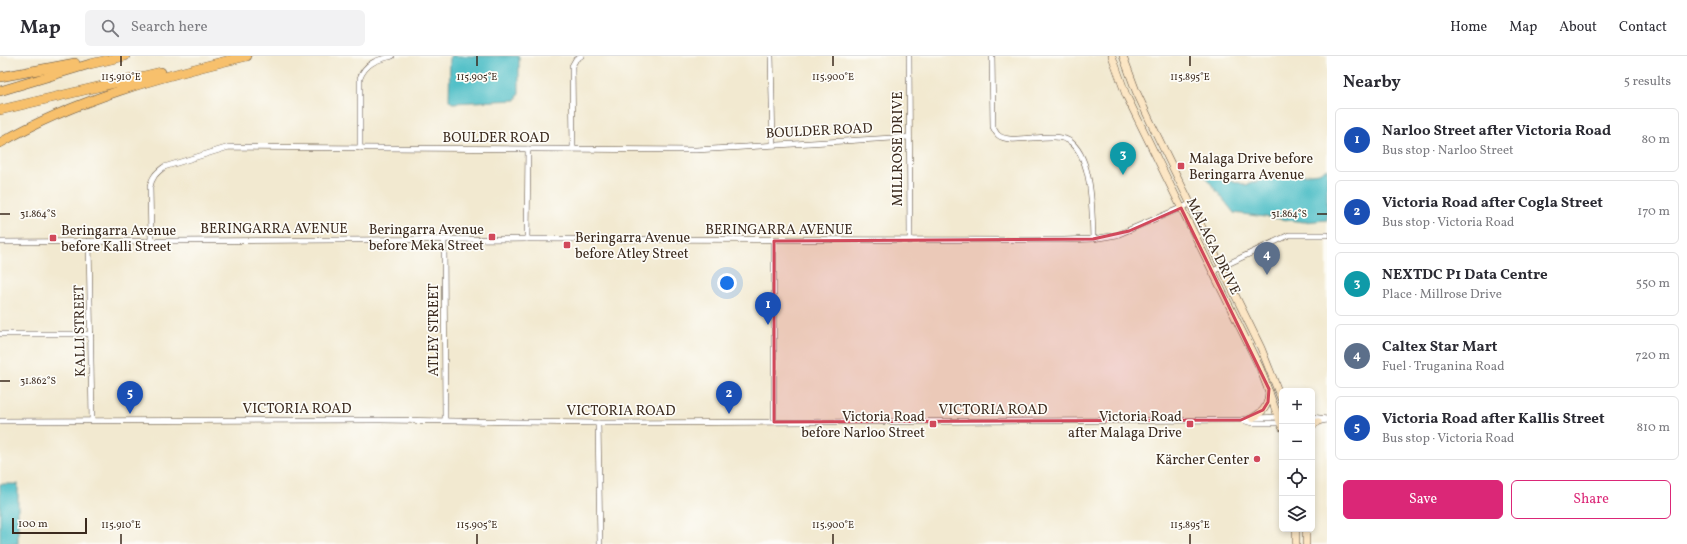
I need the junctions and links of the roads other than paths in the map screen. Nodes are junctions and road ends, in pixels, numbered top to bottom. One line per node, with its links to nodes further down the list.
1 (115, 56): 12 (highway)
2 (125, 56): 13 (highway)
3 (234, 56): 14 (highway)
4 (247, 56): 16 (highway)
5 (392, 56): 18 (street)
6 (581, 56): 20 (street)
7 (771, 56): 17 (street)
8 (909, 56): 15 (street, MILLROSE DRIVE)
9 (992, 56): 25 (street)
10 (1112, 56): 22 (main road, MALAGA DRIVE)
11 (1123, 56): 21 (main road, MALAGA DRIVE)
12 (1, 77)
13 (0, 90)
14 (0, 110)
15 (909, 137): 17 (street, BOULDER ROAD); 30 (street, MILLROSE DRIVE)
16 (0, 143)
17 (773, 145): 20 (street, BOULDER ROAD)
18 (360, 148): 19 (street, BOULDER ROAD); 26 (street, BOULDER ROAD)
19 (528, 148): 20 (street, BOULDER ROAD); 24 (street)
20 (573, 149)
21 (1190, 204): 22 (street, BERINGARRA AVENUE); 32 (main road, MALAGA DRIVE)
22 (1181, 208): 25 (street, BERINGARRA AVENUE); 33 (main road, MALAGA DRIVE)
23 (1327, 235): 32 (street)
24 (527, 239): 27 (street, BERINGARRA AVENUE); 29 (street, BERINGARRA AVENUE)
25 (1093, 239): 30 (street, BERINGARRA AVENUE)
26 (151, 240): 27 (street, BERINGARRA AVENUE); 28 (street, BERINGARRA AVENUE)
27 (444, 240): 43 (street, ATLEY STREET)
28 (89, 241): 31 (street, BERINGARRA AVENUE); 35 (street, KALLI STREET)
29 (774, 241): 30 (street, BERINGARRA AVENUE); 50 (street)
30 (910, 241)
31 (0, 242)
32 (1222, 267): 33 (street); 36 (main road, MALAGA DRIVE)
33 (1213, 271): 37 (main road, MALAGA DRIVE)
34 (0, 334): 35 (street)
35 (91, 334): 42 (street, KALLI STREET)
36 (1271, 372): 38 (main road); 39 (main road, MALAGA DRIVE)
37 (1269, 388): 40 (main road, MALAGA DRIVE); 41 (main road)
38 (1281, 388)
39 (1279, 393)
40 (1279, 416)
41 (1252, 418): 44 (street, VICTORIA ROAD); 47 (street, VICTORIA ROAD)
42 (92, 420): 43 (street, VICTORIA ROAD); 46 (street, VICTORIA ROAD)
43 (445, 420): 51 (street, VICTORIA ROAD)
44 (1241, 420): 48 (street, VICTORIA ROAD); 50 (street, VICTORIA ROAD)
45 (1327, 420): 49 (street)
46 (0, 421)
47 (1279, 421)
48 (1279, 421)
49 (1315, 421)
50 (774, 422): 51 (street, VICTORIA ROAD)
51 (598, 423): 54 (street)
52 (1296, 532): 55 (main road)
53 (1306, 532): 56 (main road)
54 (600, 544)
55 (1296, 544)
56 (1306, 544)

